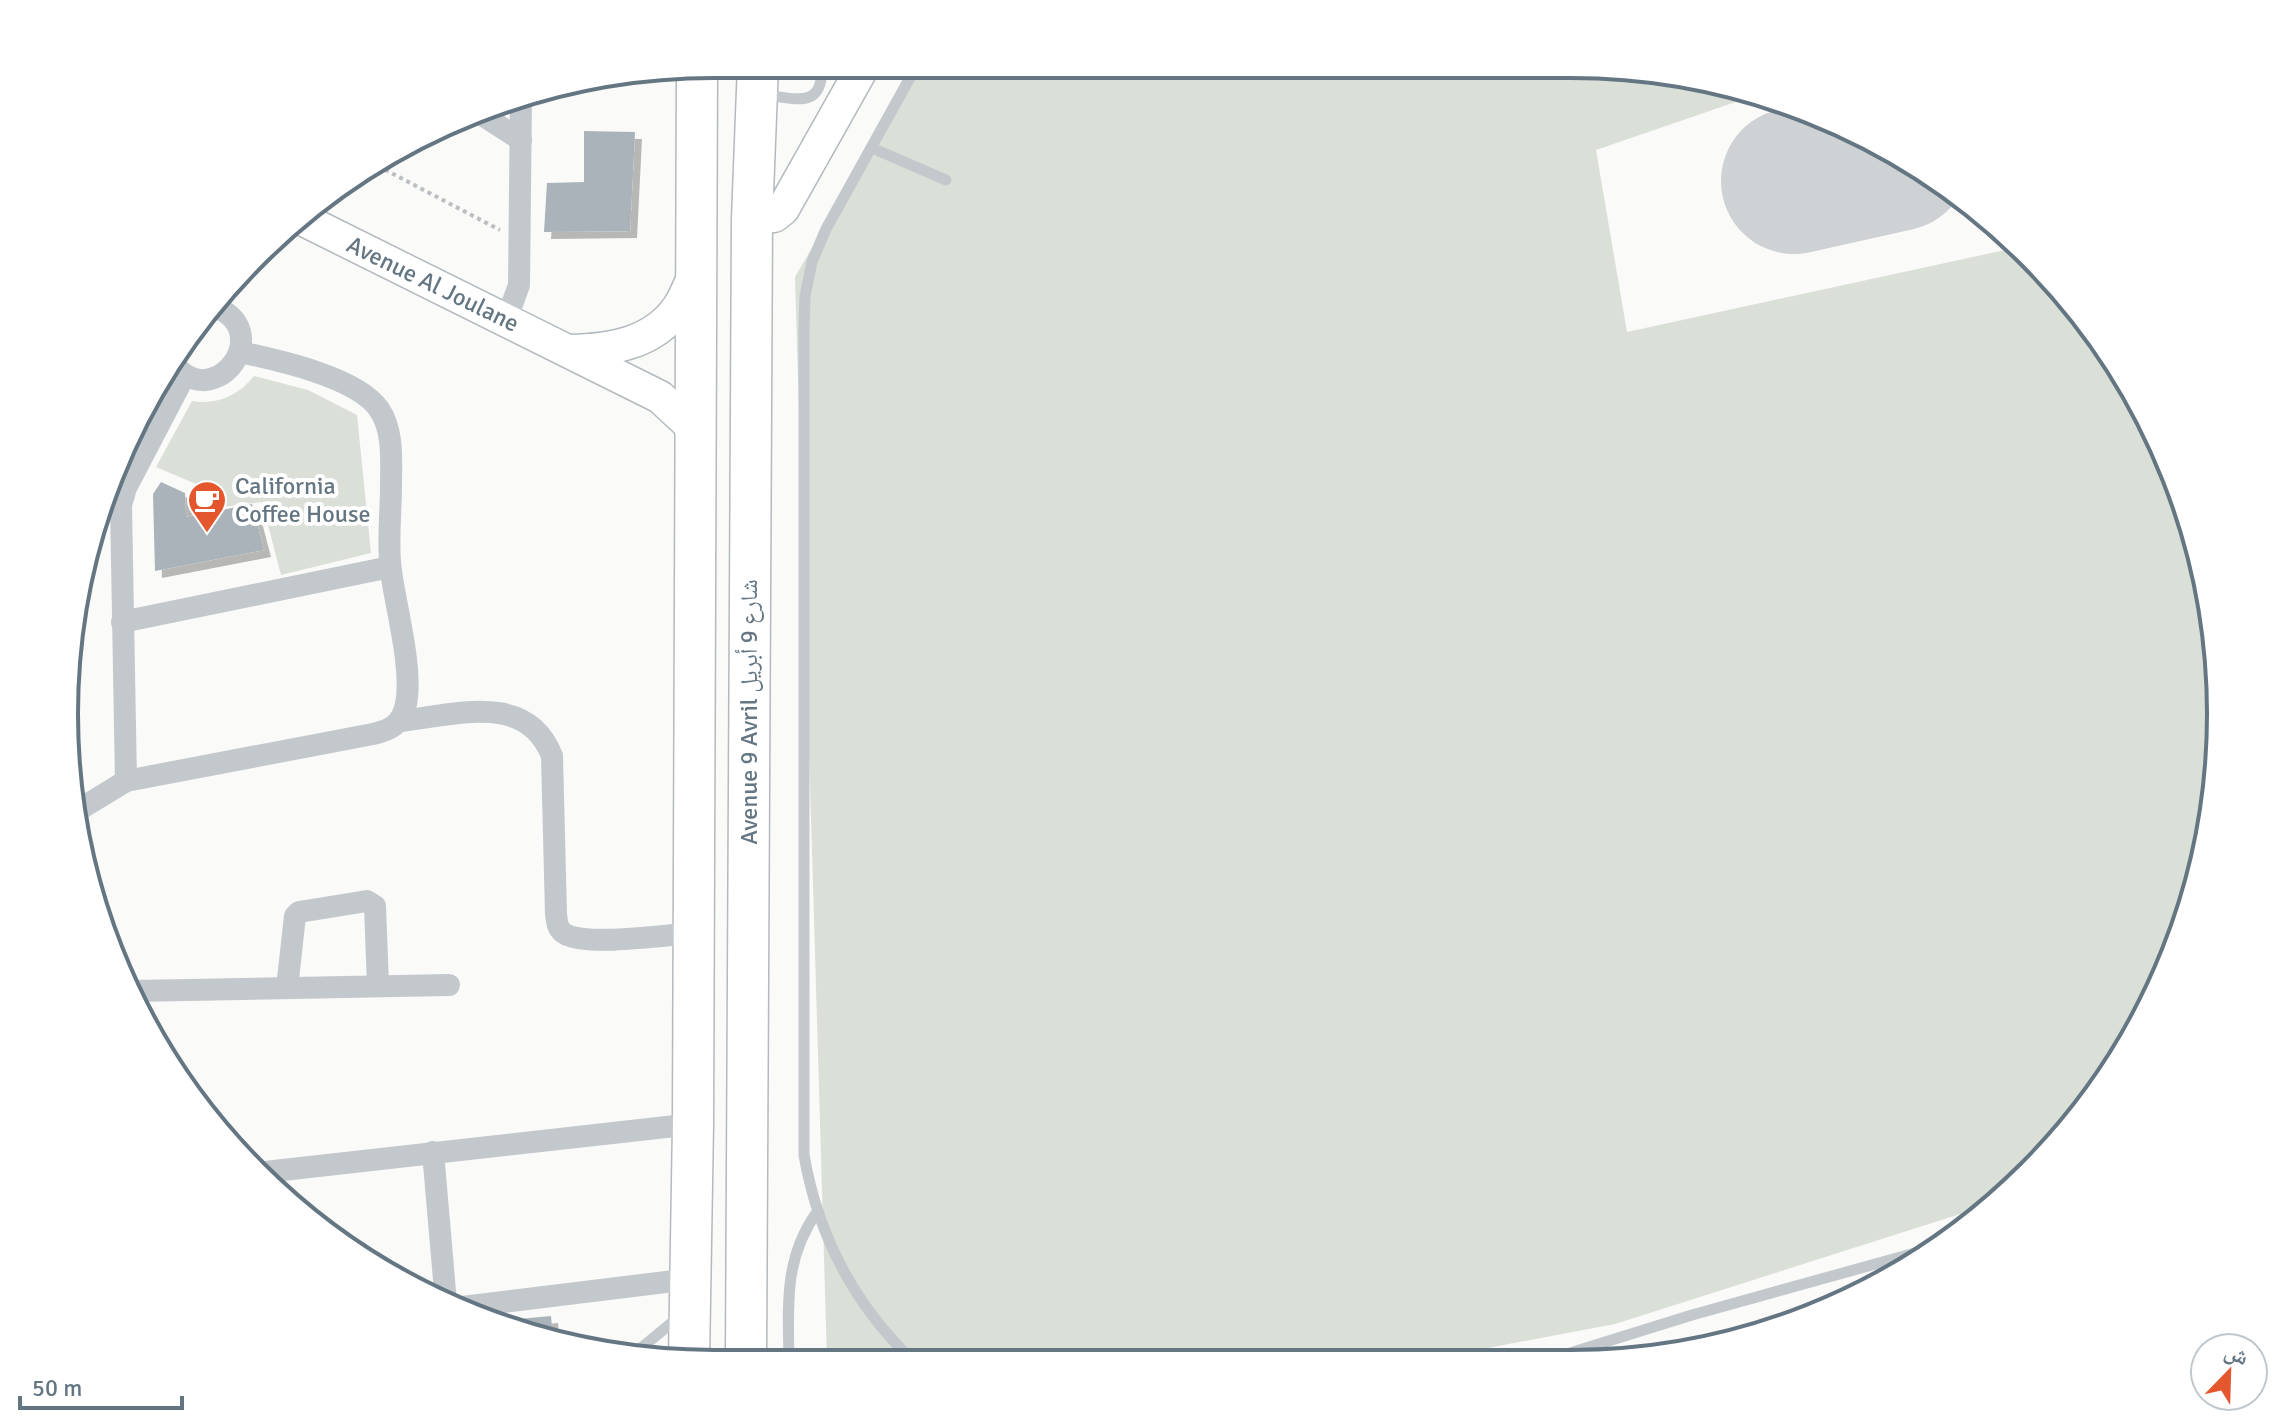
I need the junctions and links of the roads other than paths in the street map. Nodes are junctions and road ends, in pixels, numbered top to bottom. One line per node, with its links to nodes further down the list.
1 (697, 78): 13 (highway)
2 (821, 78): 5 (lane)
3 (857, 78): 11 (street)
4 (910, 78): 9 (lane)
5 (758, 79): 11 (highway, Avenue 9 Avril شارع 9 أبريل)
6 (521, 109): 8 (street)
7 (489, 119): 8 (street)
8 (521, 140): 15 (street)
9 (872, 148): 10 (lane); 34 (lane)
10 (946, 180)
11 (752, 219): 41 (highway, Avenue 9 Avril شارع 9 أبريل)
12 (310, 223): 15 (street, Avenue Al Joulane)
13 (698, 267): 16 (street); 20 (highway)
14 (225, 308): 17 (street)
15 (506, 321): 16 (street, Avenue Al Joulane)
16 (566, 351): 20 (street, Avenue Al Joulane)
17 (240, 352): 18 (street); 21 (street)
18 (180, 368)
19 (171, 383): 22 (street)
20 (697, 439): 26 (highway)
21 (390, 567): 22 (street); 23 (street)
22 (122, 622): 24 (street)
23 (400, 721): 24 (street); 26 (street)
24 (126, 781): 25 (street)
25 (85, 806)
26 (694, 933): 31 (highway)
27 (449, 985): 28 (street)
28 (378, 986): 29 (street); 29 (street)
29 (287, 988): 30 (street)
30 (142, 991)
31 (693, 1124): 32 (street); 37 (highway)
32 (433, 1152): 33 (street); 36 (street)
33 (272, 1171)
34 (817, 1212): 42 (lane); 43 (lane)
35 (1903, 1256): 44 (lane)
36 (445, 1290)
37 (690, 1293): 38 (street); 39 (lane); 40 (highway)
38 (483, 1306)
39 (640, 1346)
40 (689, 1349)
41 (746, 1350)
42 (789, 1350)
43 (902, 1350)
44 (1580, 1350)

